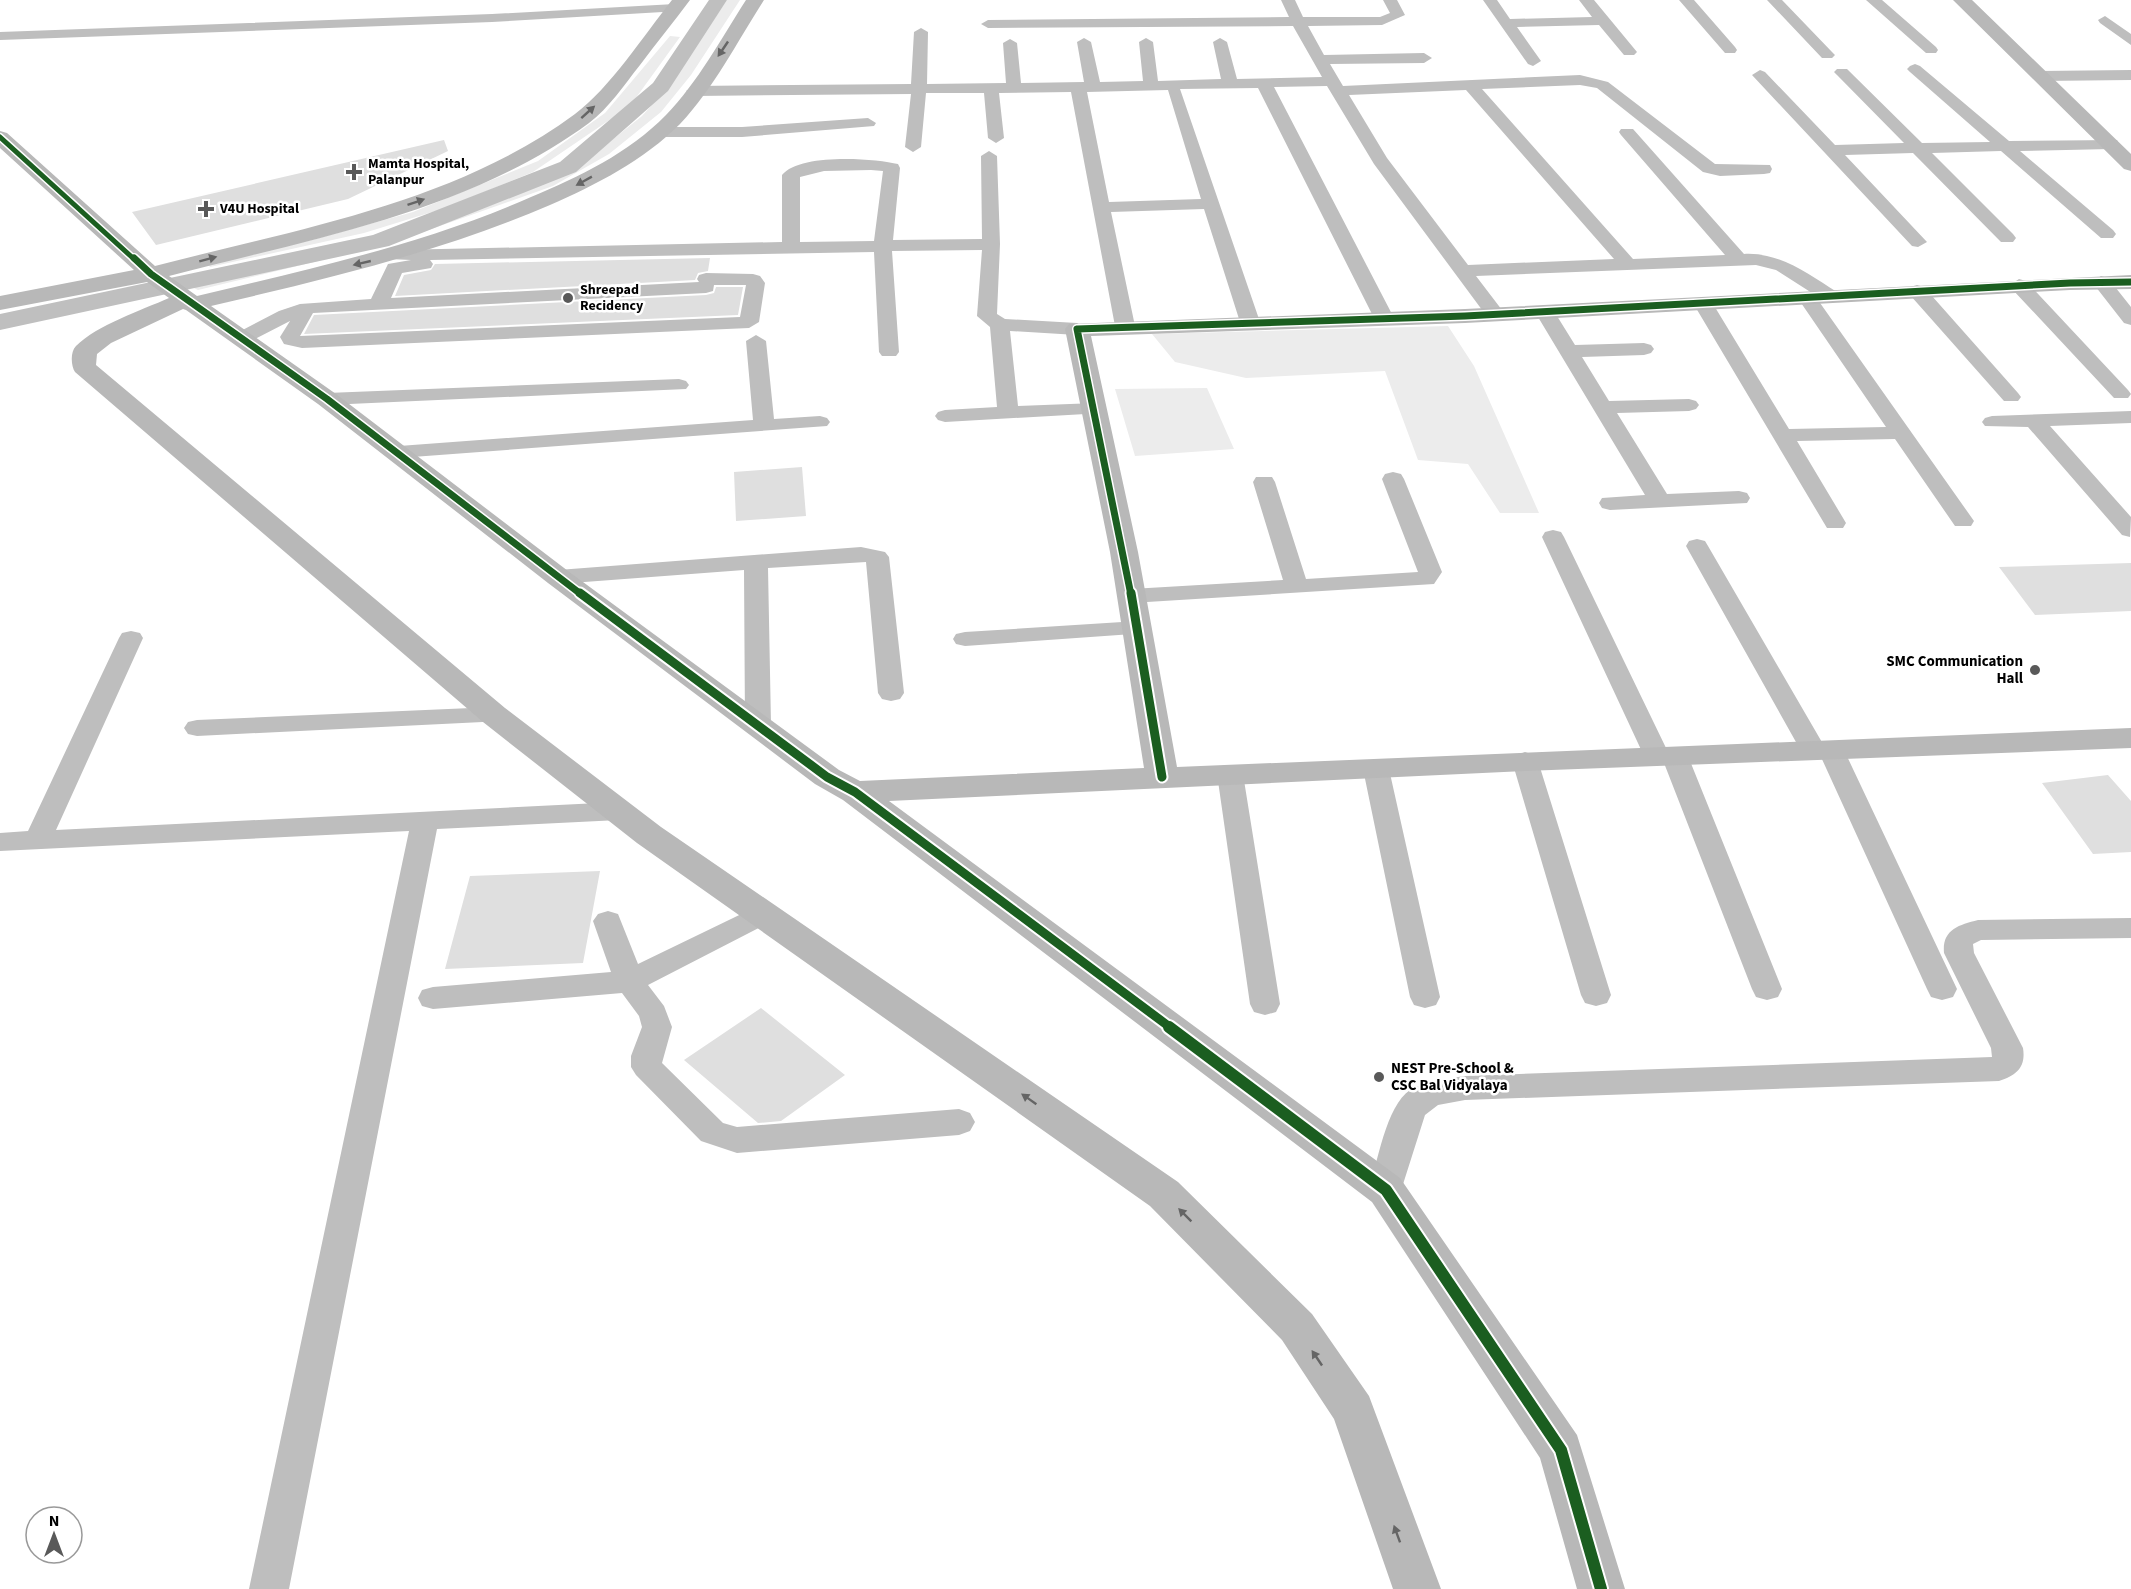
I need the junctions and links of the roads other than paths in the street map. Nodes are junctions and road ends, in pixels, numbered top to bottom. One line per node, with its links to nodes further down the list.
1 (497, 0): 13 (street)
2 (755, 0): 49 (street, one-way to 49)
3 (1288, 0): 16 (street)
4 (1390, 0): 16 (street)
5 (1490, 0): 17 (street)
6 (1586, 0): 15 (street)
7 (1686, 0): 27 (street)
8 (1773, 0): 30 (street)
9 (1873, 0): 28 (street)
10 (1962, 0): 38 (street)
11 (678, 4): 13 (street); 83 (street, one-way to 11)
12 (339, 8): 18 (street)
13 (492, 18): 18 (street)
14 (2105, 20): 22 (street)
15 (1603, 21): 17 (street); 29 (street)
16 (1297, 22): 19 (street); 32 (street)
17 (1506, 23): 33 (street)
18 (332, 24): 21 (street)
19 (988, 24)
20 (921, 32): 46 (street)
21 (0, 36)
22 (2131, 41)
23 (1084, 42): 47 (street)
24 (1146, 42): 41 (street)
25 (1220, 42): 39 (street)
26 (1010, 43): 45 (street)
27 (1730, 50)
28 (1931, 50)
29 (1629, 52)
30 (1827, 55)
31 (1424, 58): 32 (street)
32 (1319, 60): 43 (street)
33 (1533, 61)
34 (1915, 69): 56 (street)
35 (1842, 72): 59 (street)
36 (1760, 75): 60 (street)
37 (2131, 75): 38 (street)
38 (2041, 76): 57 (street)
39 (1230, 83): 40 (street); 41 (street)
40 (1264, 83): 43 (street); 95 (street)
41 (1151, 85): 47 (street)
42 (1470, 85): 43 (street); 64 (street); 76 (street)
43 (1335, 86): 77 (street)
44 (991, 88): 45 (street); 46 (street); 55 (street)
45 (1014, 88): 47 (street)
46 (919, 89): 48 (street); 58 (street)
47 (1086, 89): 66 (street)
48 (867, 90): 49 (street); 51 (street)
49 (694, 91): 52 (street)
50 (1174, 92): 65 (street)
51 (868, 123): 52 (street); 62 (street)
52 (658, 132): 73 (street, one-way to 73)
53 (1627, 132): 75 (street)
54 (0, 138): 83 (street)
55 (996, 138)
56 (2005, 146): 57 (street); 59 (street); 67 (street)
57 (2119, 146): 63 (street)
58 (913, 147)
59 (1917, 148): 60 (street); 68 (street)
60 (1831, 150): 69 (street)
61 (989, 156): 70 (street)
62 (870, 165): 71 (street); 72 (street)
63 (2131, 165)
64 (1764, 169)
65 (1211, 204): 66 (street); 97 (street)
66 (1101, 207): 100 (street)
67 (2107, 234)
68 (2007, 238)
69 (1918, 242)
70 (991, 244): 71 (street); 98 (street)
71 (883, 246): 72 (street); 109 (street)
72 (791, 249): 73 (street)
73 (395, 255): 83 (street, one-way to 83)
74 (616, 259): 78 (street); 81 (street); 85 (street)
75 (1739, 259): 76 (street); 86 (street)
76 (1626, 262): 77 (street)
77 (1462, 271): 94 (street)
78 (519, 277): 85 (street); 88 (street); 90 (street); 103 (street)
79 (2101, 282): 80 (street); 82 (street); 96 (street)
80 (2131, 282)
81 (706, 283): 85 (street); 99 (street); 99 (street)
82 (2019, 285): 84 (street); 111 (street)
83 (172, 289): 89 (street); 105 (street); 145 (street)
84 (1917, 291): 86 (street); 112 (street)
85 (612, 292): 101 (street)
86 (1830, 296): 87 (street)
87 (1806, 297): 91 (street); 124 (street)
88 (414, 302): 90 (street); 104 (street)
89 (0, 303)
90 (379, 303): 92 (street)
91 (1703, 303): 93 (street); 125 (street)
92 (308, 308): 104 (street); 105 (street)
93 (1545, 312): 94 (street); 108 (street)
94 (1495, 314): 95 (street)
95 (1384, 318): 97 (street)
96 (2131, 320)
97 (1250, 322): 100 (street)
98 (1000, 325): 102 (street); 117 (street)
99 (702, 326): 101 (street)
100 (1125, 326): 102 (street)
101 (606, 329): 103 (street)
102 (1077, 329): 116 (street)
103 (505, 334): 104 (street)
104 (402, 338)
105 (240, 339): 113 (street)
106 (756, 341): 123 (street)
107 (1644, 349): 108 (street)
108 (1569, 351): 115 (street)
109 (889, 352)
110 (679, 385): 113 (street)
111 (2121, 394)
112 (2011, 397)
113 (327, 399): 126 (street)
114 (1689, 405): 115 (street)
115 (1603, 407): 130 (street)
116 (1096, 409): 117 (street); 140 (street)
117 (1008, 413): 118 (street)
118 (945, 416)
119 (2131, 417): 120 (street)
120 (2034, 421): 122 (street); 134 (street)
121 (820, 422): 123 (street)
122 (1992, 422)
123 (764, 426): 126 (street)
124 (1901, 433): 125 (street); 132 (street)
125 (1782, 435): 133 (street)
126 (399, 452): 138 (street)
127 (1393, 479): 139 (street)
128 (1264, 482): 139 (street)
129 (1739, 498): 130 (street)
130 (1660, 501): 131 (street)
131 (1610, 503)
132 (1963, 521)
133 (1834, 523)
134 (2130, 530)
135 (1553, 537): 150 (street)
136 (1697, 546): 149 (street)
137 (756, 562): 138 (street); 144 (street); 146 (street)
138 (558, 577): 146 (street)
139 (1297, 587): 140 (street)
140 (1131, 596): 141 (street)
141 (1138, 628): 143 (street); 154 (street)
142 (131, 639): 158 (street)
143 (965, 639)
144 (891, 693)
145 (494, 715): 147 (street); 156 (street)
146 (758, 725): 155 (street)
147 (197, 728)
148 (2131, 738): 149 (street)
149 (1823, 751): 150 (street); 165 (street)
150 (1666, 756): 151 (street); 164 (street)
151 (1525, 761): 152 (street); 166 (street)
152 (1376, 769): 153 (street); 167 (street)
153 (1230, 774): 154 (street); 169 (street)
154 (1162, 777): 155 (street)
155 (855, 792): 171 (street)
156 (619, 810): 157 (street); 160 (street)
157 (425, 821): 158 (street); 172 (street)
158 (37, 841): 159 (street)
159 (1, 845)
160 (762, 914): 163 (street); 173 (street, one-way to 160)
161 (608, 921): 163 (street)
162 (2129, 932): 171 (street)
163 (630, 981): 168 (street); 170 (street)
164 (1767, 989)
165 (1942, 989)
166 (1596, 995)
167 (1425, 997)
168 (433, 998)
169 (1265, 1004)
170 (959, 1122)
171 (1386, 1190): 174 (street)
172 (269, 1589)
173 (1417, 1589)
174 (1601, 1589)

